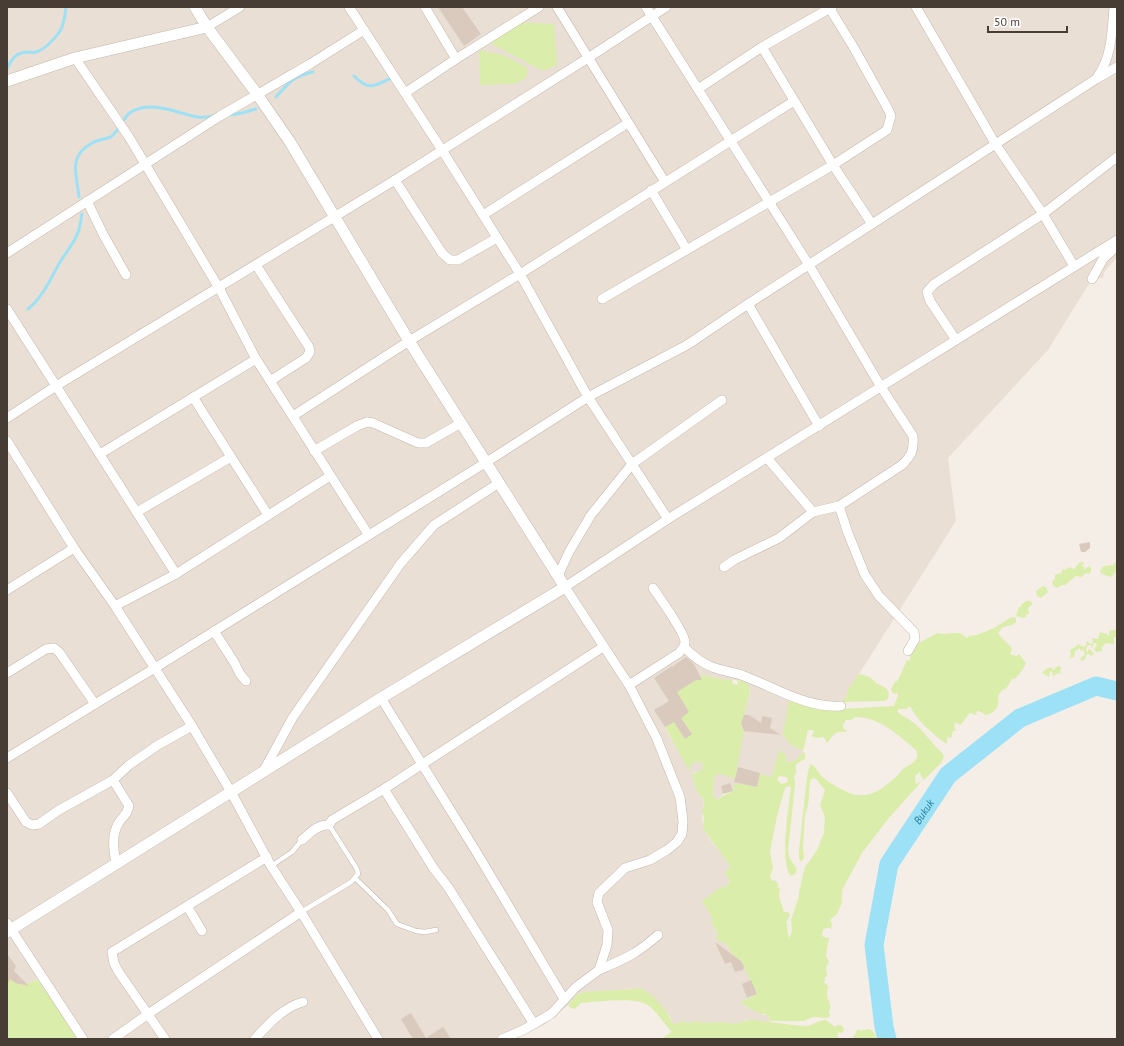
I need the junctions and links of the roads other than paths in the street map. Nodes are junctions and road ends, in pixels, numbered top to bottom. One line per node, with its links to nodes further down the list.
1 (195, 7): 13 (street)
2 (240, 7): 13 (street)
3 (349, 7): 14 (street)
4 (425, 7): 18 (street)
5 (539, 7): 18 (street)
6 (557, 7): 17 (street)
7 (646, 7): 12 (street)
8 (666, 7): 12 (street)
9 (916, 7): 28 (street)
10 (1115, 7): 20 (street)
11 (831, 8): 15 (street); 32 (street)
12 (651, 16): 17 (street); 22 (street)
13 (208, 28): 16 (street); 24 (street)
14 (364, 30): 23 (street); 24 (street)
15 (762, 47): 22 (street); 25 (street)
16 (75, 58): 21 (street); 31 (street)
17 (588, 58): 26 (street); 29 (street)
18 (456, 59): 23 (street)
19 (1117, 67): 20 (street)
20 (1096, 79): 28 (street)
21 (7, 81)
22 (698, 89): 27 (street)
23 (405, 93): 29 (street)
24 (257, 94): 31 (street); 40 (street)
25 (794, 101): 27 (street); 32 (street)
26 (628, 123): 34 (street); 39 (street)
27 (730, 140): 34 (street); 37 (street)
28 (996, 145): 38 (street); 41 (street)
29 (442, 150): 33 (street); 39 (street)
30 (1117, 156): 38 (street)
31 (144, 164): 36 (street); 53 (street)
32 (833, 165): 37 (street); 41 (street)
33 (395, 180): 40 (street); 42 (street)
34 (665, 182): 35 (street)
35 (651, 190): 45 (street); 50 (street)
36 (85, 202): 46 (street); 51 (street)
37 (769, 203): 45 (street); 48 (street)
38 (1043, 214): 49 (street); 57 (street)
39 (483, 216): 42 (street)
40 (335, 218): 47 (street); 58 (street)
41 (872, 224): 48 (street)
42 (497, 238): 50 (street)
43 (1117, 240): 49 (street)
44 (1117, 246): 52 (street)
45 (687, 250): 54 (street)
46 (7, 253)
47 (256, 265): 53 (street); 60 (street)
48 (809, 265): 55 (street); 62 (street)
49 (1074, 266): 57 (street)
50 (520, 274): 58 (street); 64 (street)
51 (126, 275)
52 (1092, 279)
53 (219, 288): 59 (street); 61 (street)
54 (602, 299)
55 (748, 304): 64 (street); 69 (street)
56 (7, 309): 61 (street)
57 (956, 340): 62 (street)
58 (409, 341): 66 (street); 68 (street)
59 (256, 359): 60 (street); 63 (street)
60 (270, 381): 66 (street)
61 (56, 386): 67 (street); 72 (street)
62 (881, 387): 69 (street); 79 (street)
63 (193, 397): 72 (street); 73 (street)
64 (588, 397): 75 (street); 76 (street)
65 (722, 400): 76 (street)
66 (292, 416): 71 (street)
67 (7, 418)
68 (461, 424): 71 (street); 75 (street)
69 (818, 426): 74 (street)
70 (7, 441): 85 (street)
71 (314, 451): 77 (street)
72 (100, 454): 80 (street)
73 (231, 456): 80 (street); 82 (street)
74 (767, 458): 81 (street); 83 (street)
75 (485, 462): 78 (street); 84 (street)
76 (632, 464): 83 (street); 88 (street)
77 (330, 476): 82 (street); 84 (street)
78 (499, 483): 88 (street); 107 (street)
79 (839, 506): 81 (street); 96 (street)
80 (137, 512): 87 (street)
81 (814, 512): 86 (street)
82 (268, 515): 87 (street)
83 (668, 519): 89 (street)
84 (368, 534): 93 (street)
85 (74, 548): 91 (street); 92 (street)
86 (724, 567)
87 (176, 574): 92 (street)
88 (558, 576): 89 (street)
89 (565, 587): 94 (street); 101 (street)
90 (654, 588): 95 (street)
91 (7, 590)
92 (115, 606): 97 (street)
93 (214, 631): 97 (street); 99 (street)
94 (603, 647): 100 (street); 106 (street)
95 (684, 647): 100 (street); 103 (street)
96 (908, 651)
97 (155, 668): 102 (street); 104 (street)
98 (7, 673): 102 (street)
99 (246, 681)
100 (629, 685): 124 (street)
101 (381, 698): 106 (street); 107 (street)
102 (95, 704): 105 (street)
103 (841, 706)
104 (192, 726): 108 (street); 110 (street)
105 (7, 758)
106 (421, 764): 109 (street); 125 (street)
107 (263, 772): 110 (street)
108 (113, 780): 111 (street); 115 (street)
109 (384, 789): 112 (street); 128 (street)
110 (231, 792): 114 (street); 115 (street)
111 (7, 793)
112 (329, 825): 113 (street); 117 (lane)
113 (302, 840): 116 (lane)
114 (267, 857): 116 (street); 118 (street)
115 (116, 864): 120 (street)
116 (271, 866): 119 (street)
117 (356, 878): 119 (lane); 121 (lane)
118 (187, 906): 122 (street); 127 (street)
119 (301, 912): 127 (street); 133 (street)
120 (8, 928): 129 (street)
121 (436, 930)
122 (202, 931)
123 (658, 935): 124 (street)
124 (599, 970): 125 (street)
125 (564, 999): 128 (street)
126 (303, 1002): 132 (street)
127 (148, 1014): 130 (street); 131 (street)
128 (534, 1024): 134 (street)
129 (83, 1039)
130 (113, 1039)
131 (165, 1039)
132 (255, 1039)
133 (378, 1039)
134 (502, 1039)

